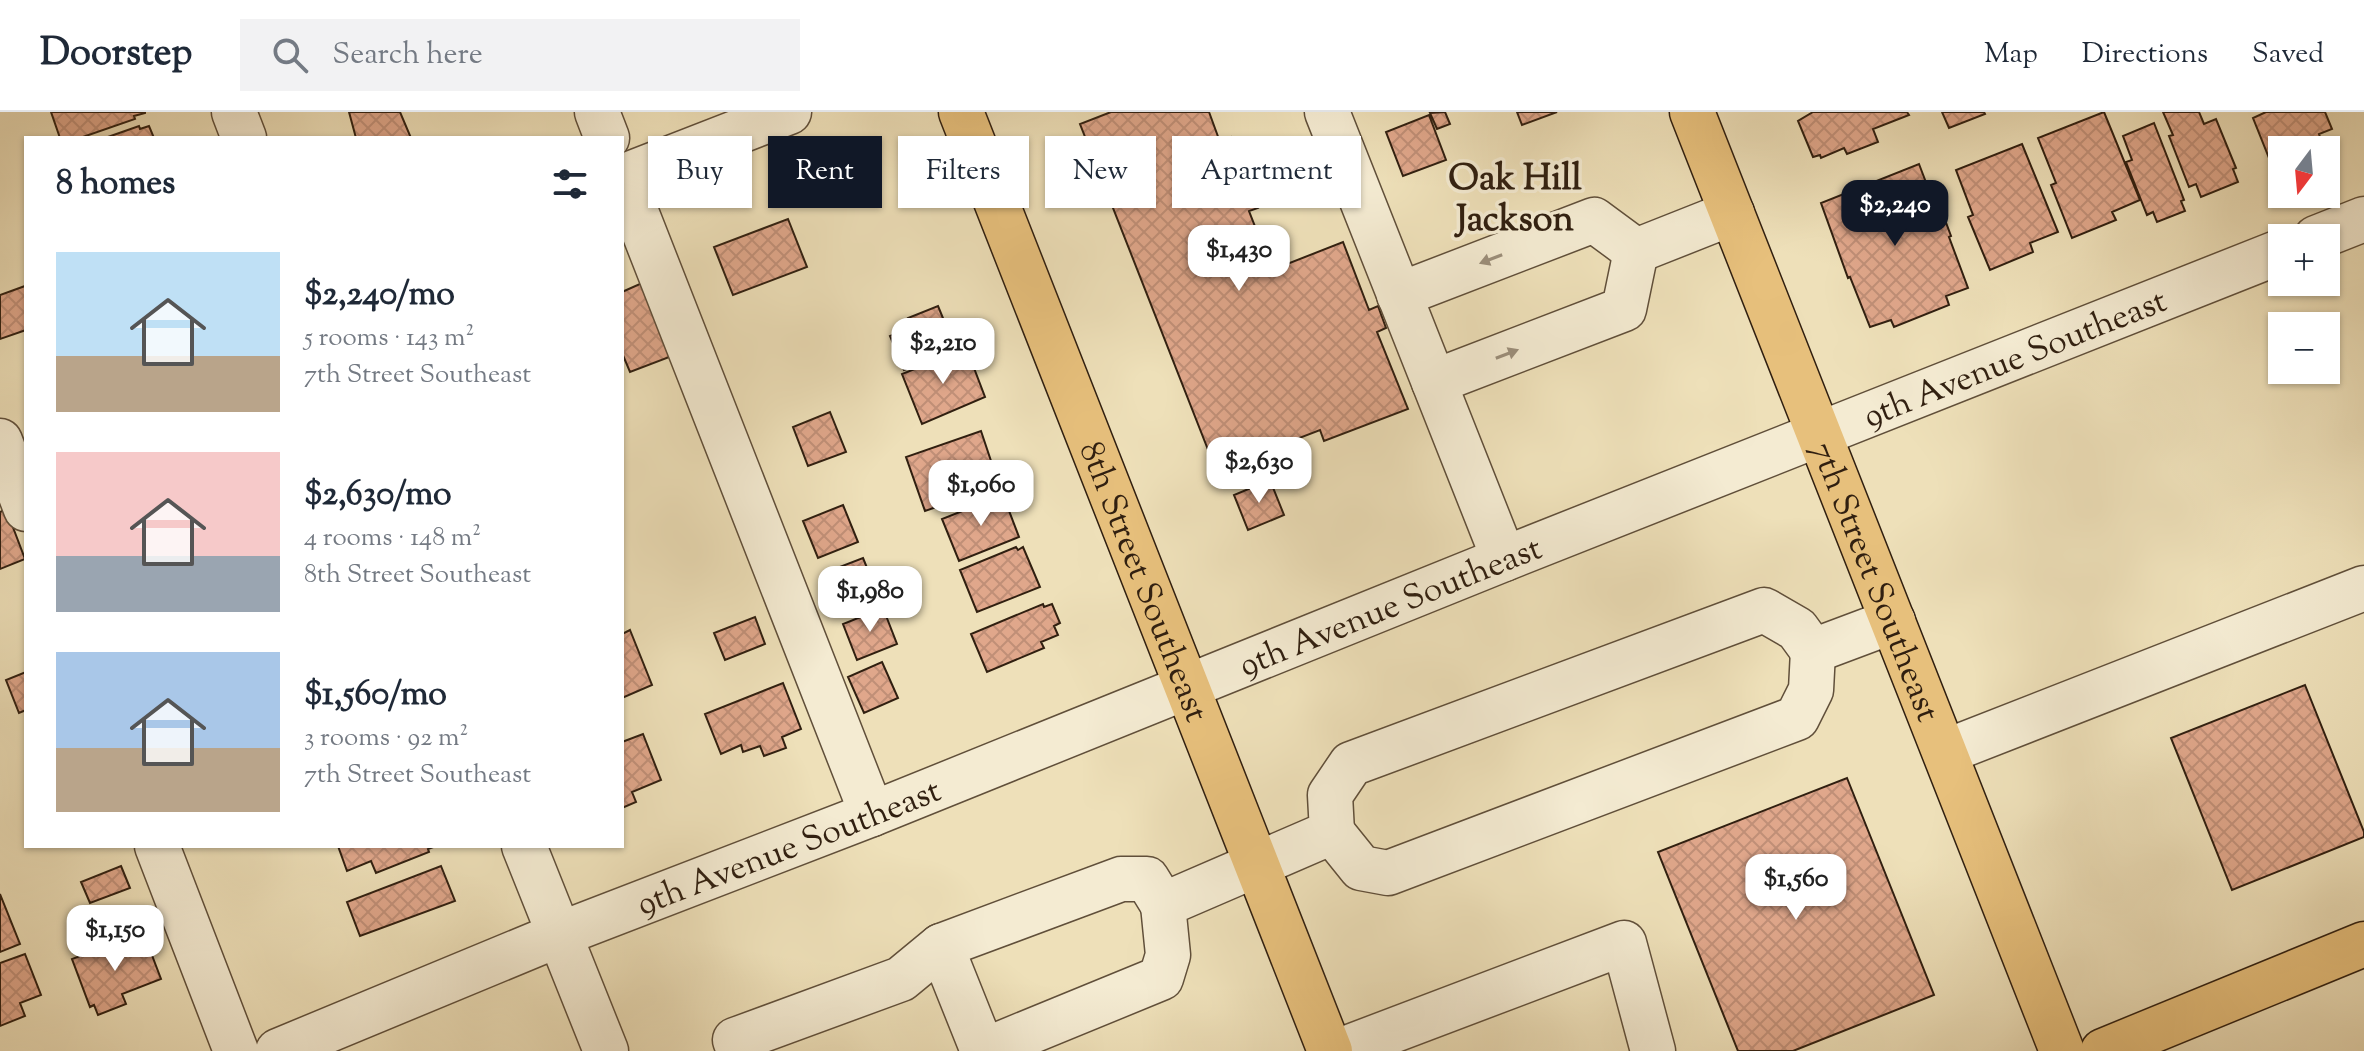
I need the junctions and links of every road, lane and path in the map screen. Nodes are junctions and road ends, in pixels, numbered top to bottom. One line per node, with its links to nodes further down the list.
1 (234, 112): 7 (street)
2 (597, 112): 8 (street)
3 (789, 112): 9 (street)
4 (961, 112): 27 (main road, 8th Street Southeast)
5 (1327, 112): 16 (street)
6 (1703, 115): 11 (main road, 7th Street Southeast)
7 (243, 136)
8 (606, 136)
9 (624, 175)
10 (624, 181): 29 (street)
11 (1732, 213): 14 (street); 20 (main road, 7th Street Southeast)
12 (2364, 219): 13 (street)
13 (2340, 228)
14 (1636, 251): 16 (street, one-way to 16); 17 (street, one-way to 14)
15 (2268, 257): 20 (street, 9th Avenue Southeast)
16 (1399, 295): 17 (street)
17 (1434, 382): 23 (street)
18 (24, 416): 19 (street)
19 (0, 426)
20 (1819, 434): 23 (street, 9th Avenue Southeast); 25 (main road, 7th Street Southeast)
21 (0, 441): 22 (street)
22 (24, 504)
23 (1504, 559): 27 (street, 9th Avenue Southeast)
24 (2364, 588): 28 (street)
25 (1893, 621): 26 (street); 28 (main road, 7th Street Southeast)
26 (1813, 651): 30 (street); 30 (street)
27 (1188, 688): 29 (street, 9th Avenue Southeast); 33 (main road, 8th Street Southeast)
28 (1945, 752): 46 (main road, 7th Street Southeast)
29 (872, 814): 35 (street, 9th Avenue Southeast)
30 (1332, 832): 33 (street)
31 (158, 848): 38 (street)
32 (525, 848): 35 (street)
33 (1256, 863): 34 (street); 43 (main road, 8th Street Southeast)
34 (1163, 905): 37 (street); 42 (street)
35 (558, 935): 39 (street, 9th Avenue Southeast); 40 (street)
36 (2364, 944): 47 (main road)
37 (941, 946): 41 (street); 42 (street)
38 (236, 1051)
39 (278, 1051)
40 (606, 1051)
41 (739, 1051)
42 (983, 1051)
43 (1330, 1051)
44 (1339, 1051): 45 (street)
45 (1653, 1051)
46 (2062, 1051)
47 (2103, 1051)

